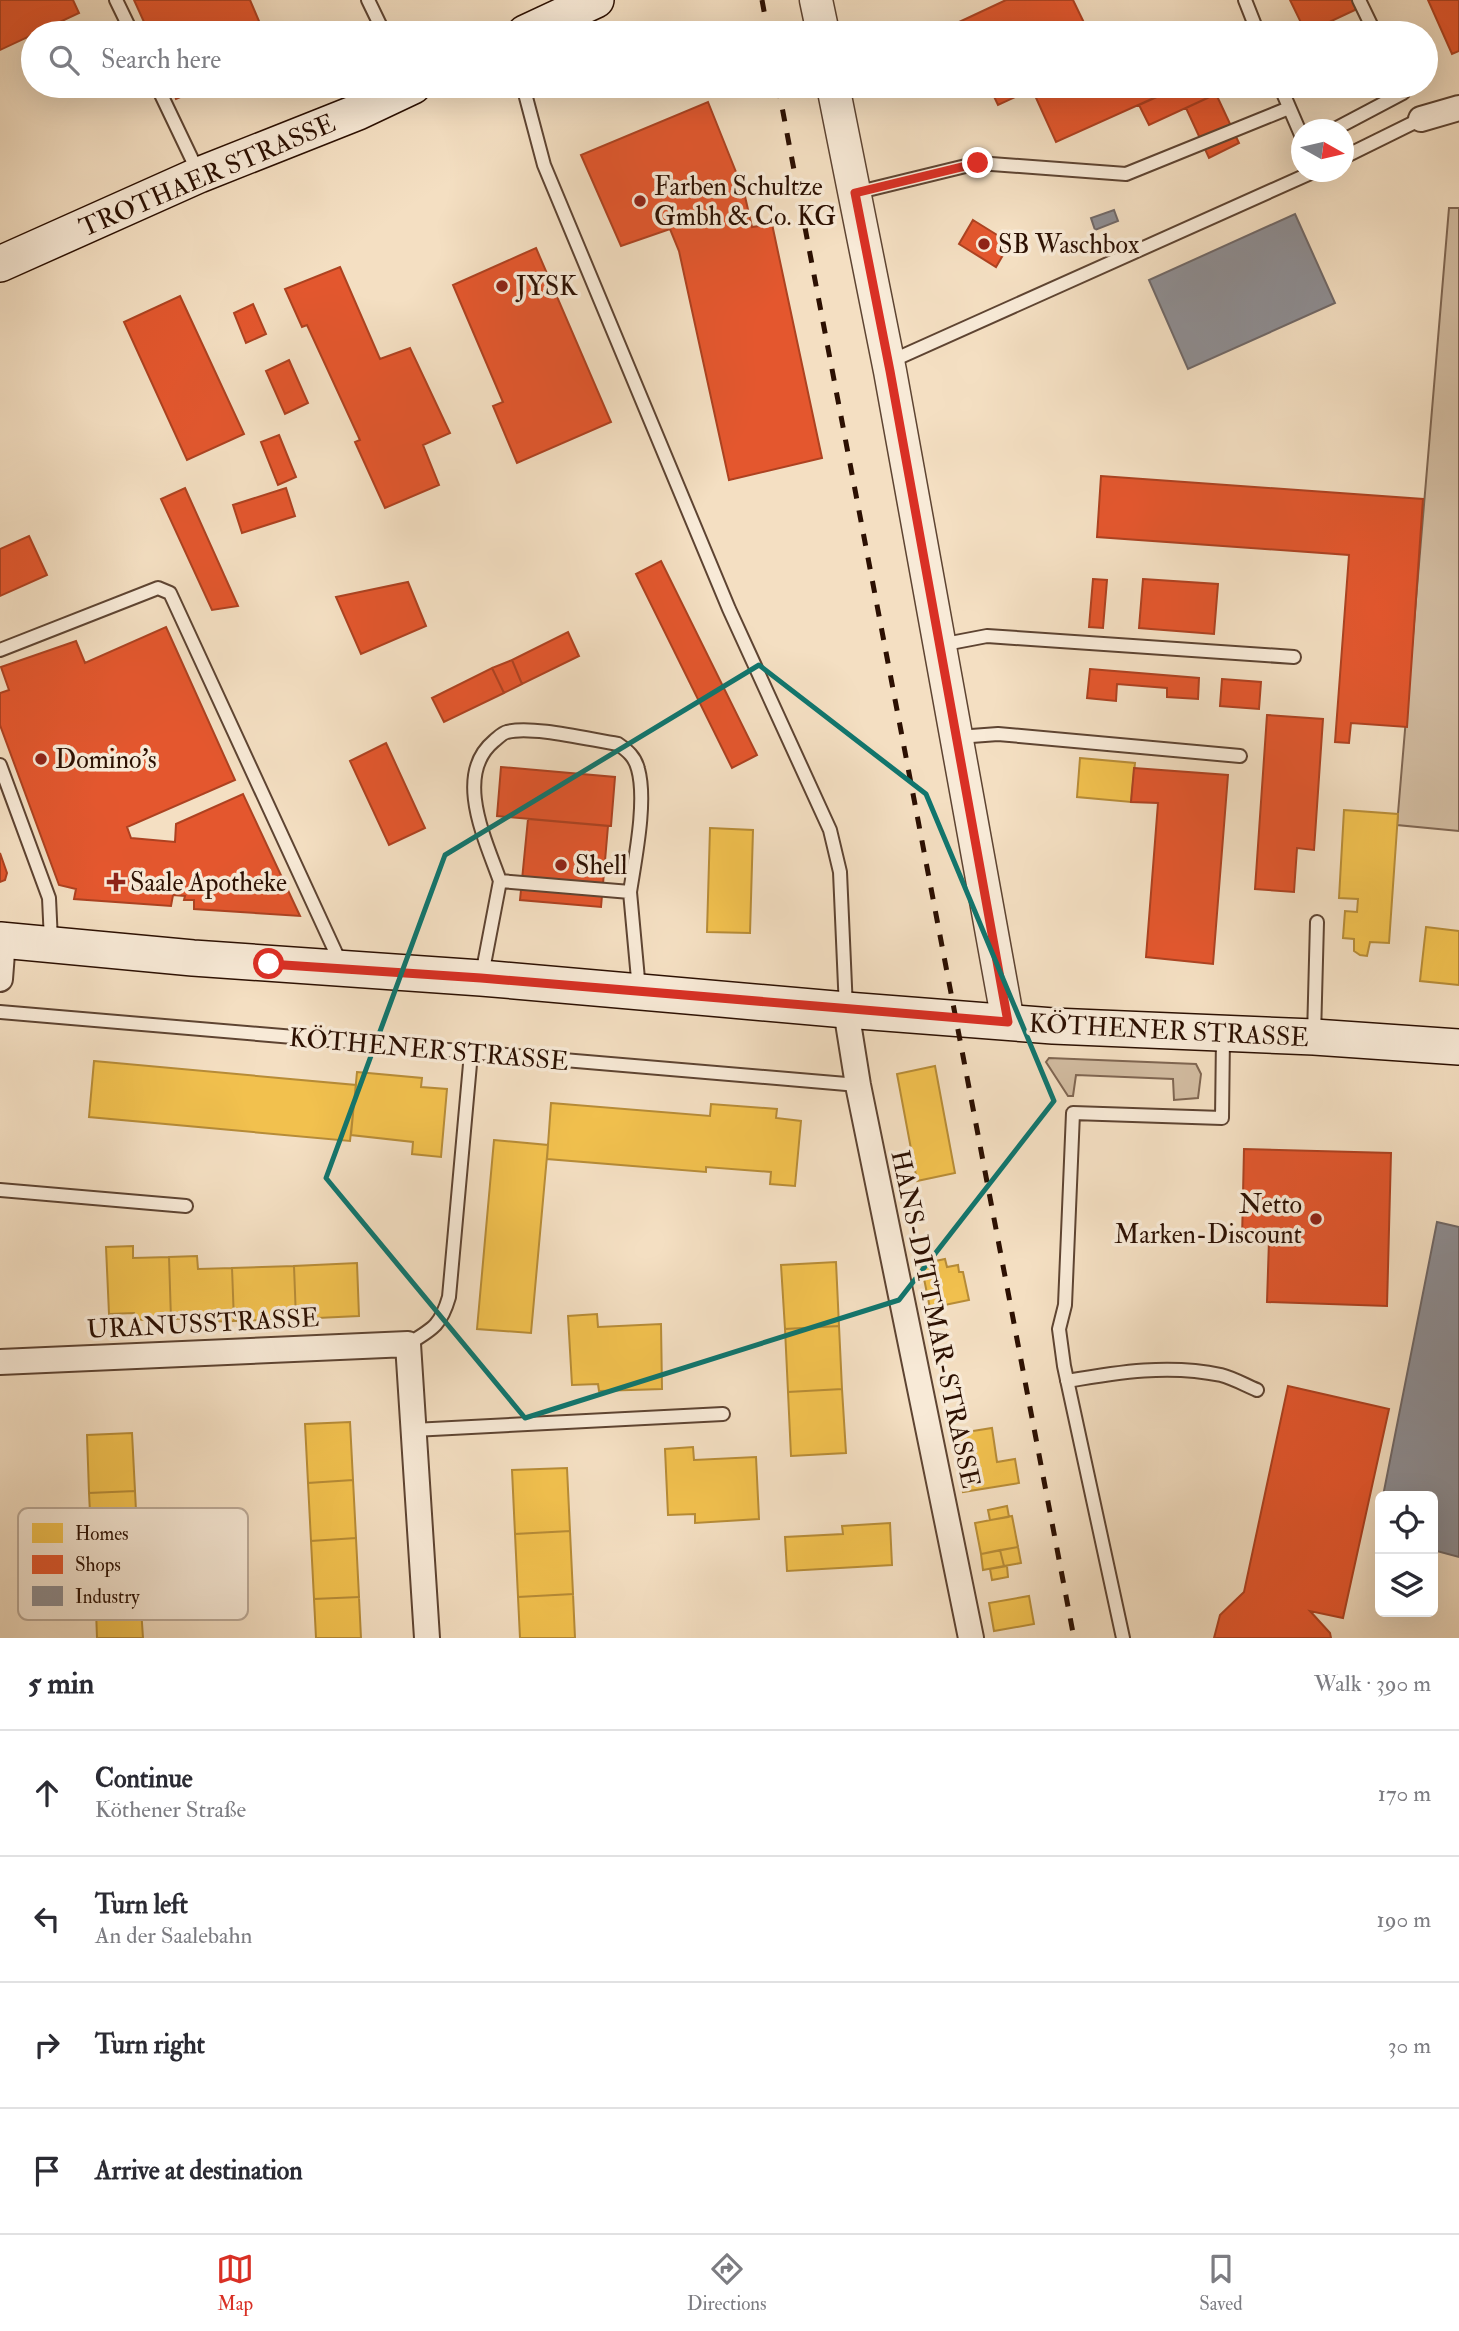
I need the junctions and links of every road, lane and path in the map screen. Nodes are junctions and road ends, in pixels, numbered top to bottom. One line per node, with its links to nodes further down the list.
1 (116, 0): 7 (lane)
2 (368, 0): 8 (lane)
3 (596, 0): 9 (main road)
4 (816, 0): 10 (street)
5 (1245, 0): 11 (lane)
6 (1359, 0): 12 (lane)
7 (126, 21)
8 (378, 21)
9 (551, 21)
10 (820, 21)
11 (1253, 21)
12 (1369, 21)
13 (163, 98): 25 (lane)
14 (387, 98): 25 (main road, TROTHAER STRASSE)
15 (526, 98): 45 (lane)
16 (835, 98): 27 (street)
17 (1285, 98): 19 (lane)
18 (1395, 98): 22 (lane)
19 (1289, 108): 21 (lane); 27 (lane)
20 (1459, 108): 23 (street)
21 (1294, 119)
22 (1354, 119)
23 (1421, 119): 24 (lane)
24 (1354, 152)
25 (199, 174): 28 (main road, TROTHAER STRASSE)
26 (1291, 182): 29 (lane)
27 (855, 193): 29 (street)
28 (0, 264)
29 (888, 363): 30 (street)
30 (940, 645): 32 (lane); 33 (street)
31 (0, 650): 41 (lane)
32 (1294, 657)
33 (956, 737): 34 (lane); 47 (street)
34 (1240, 756)
35 (0, 765): 40 (lane)
36 (500, 881): 37 (lane); 37 (lane); 42 (lane)
37 (630, 892): 44 (lane)
38 (1317, 922): 49 (lane)
39 (2, 940): 40 (main road, KÖTHENER STRASSE); 43 (street)
40 (51, 945): 41 (main road, KÖTHENER STRASSE)
41 (344, 969): 42 (main road, KÖTHENER STRASSE)
42 (481, 978): 44 (main road, KÖTHENER STRASSE)
43 (0, 979)
44 (639, 991): 45 (main road, KÖTHENER STRASSE)
45 (846, 1010): 47 (main road, KÖTHENER STRASSE); 52 (street, HANS-DITTMAR-STRASSE)
46 (0, 1012): 51 (lane, KÖTHENER STRASSE)
47 (1008, 1022): 48 (main road, KÖTHENER STRASSE)
48 (1223, 1033): 49 (main road, KÖTHENER STRASSE); 57 (lane)
49 (1314, 1037): 50 (main road, KÖTHENER STRASSE)
50 (1459, 1047)
51 (471, 1053): 52 (lane, KÖTHENER STRASSE); 55 (lane)
52 (858, 1085): 62 (street, HANS-DITTMAR-STRASSE)
53 (0, 1190): 54 (lane)
54 (186, 1206)
55 (408, 1344): 56 (street, URANUSSTRASSE); 60 (street)
56 (0, 1362)
57 (1067, 1381): 58 (lane); 63 (lane)
58 (1256, 1390)
59 (723, 1414): 60 (lane)
60 (413, 1430): 61 (street)
61 (427, 1638)
62 (971, 1638)
63 (1123, 1638)

